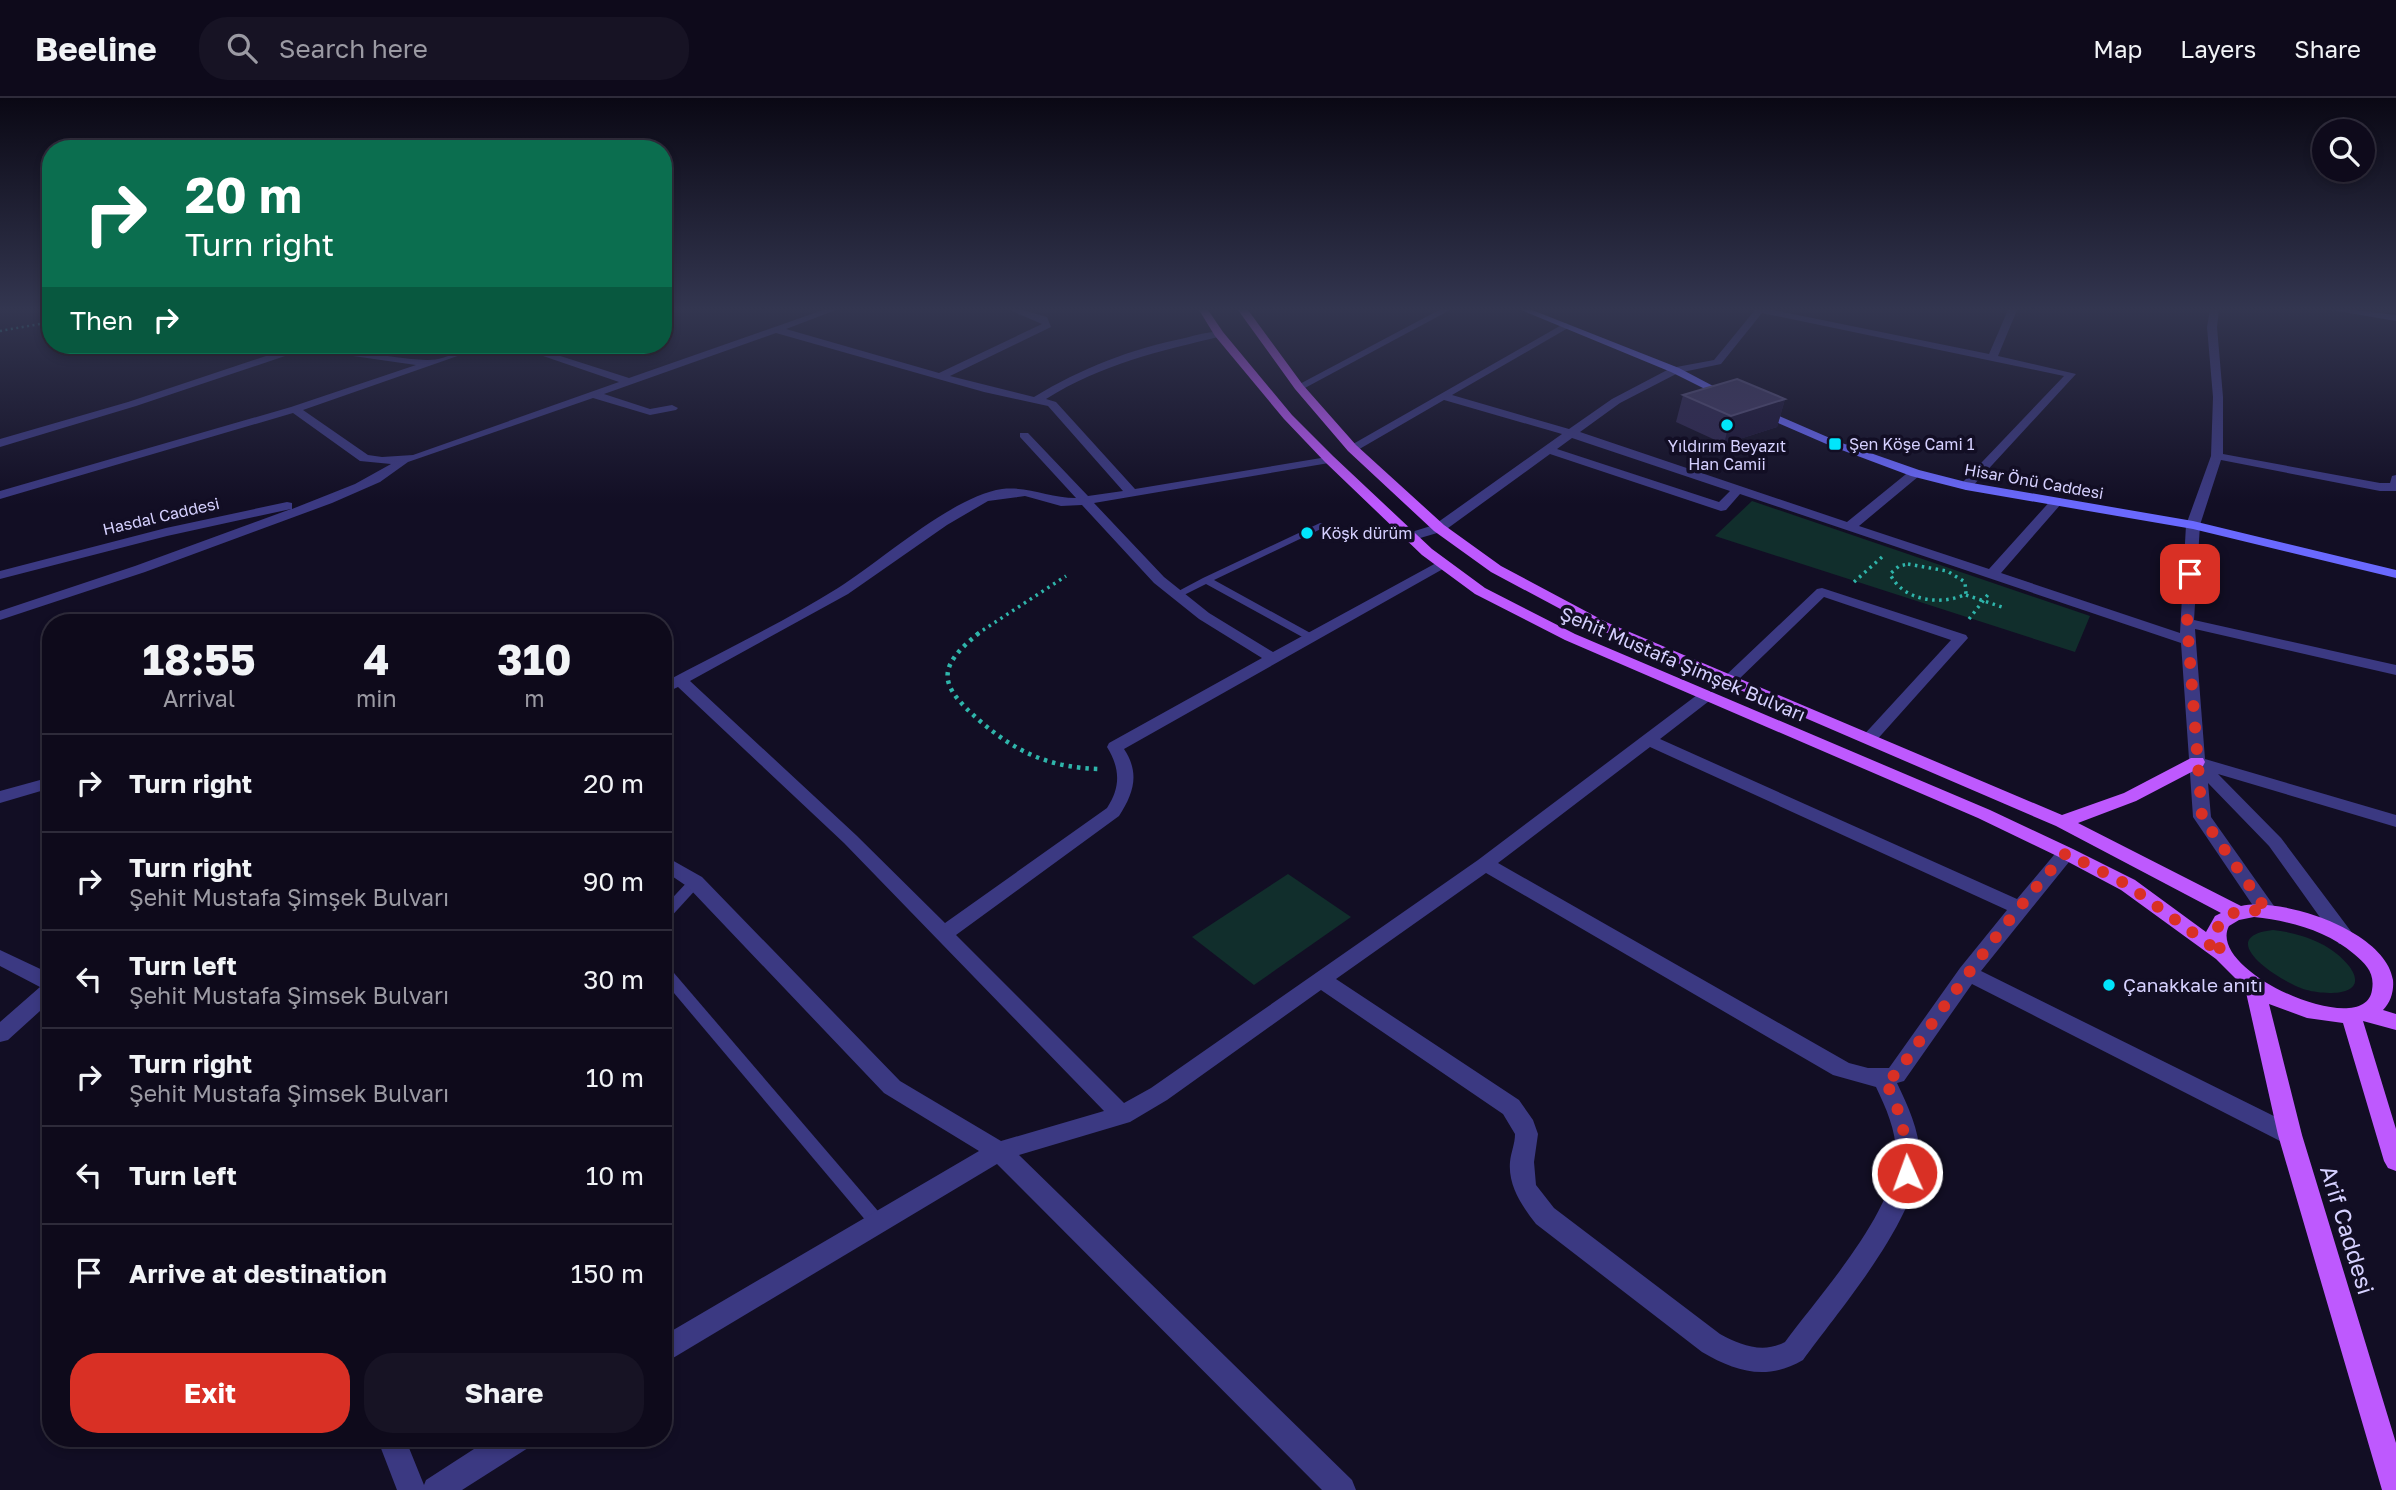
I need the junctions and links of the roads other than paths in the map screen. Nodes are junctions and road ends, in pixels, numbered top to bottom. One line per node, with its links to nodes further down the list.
1 (219, 375): 25 (street)
2 (396, 375): 22 (street)
3 (608, 375): 16 (street)
4 (649, 375): 16 (street)
5 (937, 375): 15 (street)
6 (1080, 375): 20 (street)
7 (1253, 375): 29 (main road, Şehit Mustafa Şimşek Bulvarı)
8 (1291, 375): 17 (main road, Şehit Mustafa Şimşek Bulvarı)
9 (1322, 375): 17 (street)
10 (1479, 375): 19 (street)
11 (1666, 375): 23 (street)
12 (1685, 375): 31 (main road, Hisar Önü Caddesi)
13 (2070, 375): 33 (street)
14 (2216, 375): 28 (street)
15 (941, 376): 20 (street)
16 (630, 382): 18 (street)
17 (1299, 387): 26 (main road, Şehit Mustafa Şimşek Bulvarı)
18 (594, 394): 21 (street); 30 (street)
19 (1442, 396): 23 (street); 26 (street)
20 (1037, 400): 35 (street)
21 (672, 408)
22 (295, 409): 30 (street); 36 (street)
23 (1570, 433): 27 (street); 34 (street)
24 (1024, 435): 38 (street)
25 (0, 443)
26 (1352, 448): 43 (main road, Şehit Mustafa Şimşek Bulvarı)
27 (1546, 449): 34 (street); 43 (street)
28 (2217, 456): 32 (street); 40 (street)
29 (1329, 459): 35 (street); 44 (main road, Şehit Mustafa Şimşek Bulvarı)
30 (404, 460): 37 (street)
31 (1915, 473): 33 (main road, Hisar Önü Caddesi); 42 (street)
32 (2396, 479)
33 (1966, 485): 39 (main road, Hisar Önü Caddesi)
34 (1738, 489): 42 (street)
35 (1132, 493): 38 (street)
36 (0, 495)
37 (331, 498): 47 (street, Hasdal Caddesi); 51 (street)
38 (1085, 501): 50 (street); 58 (street)
39 (2057, 502): 40 (main road, Hisar Önü Caddesi); 48 (street)
40 (2193, 525): 46 (main road, Hisar Önü Caddesi); 52 (street)
41 (1320, 526): 49 (lane)
42 (1849, 527): 48 (street)
43 (1440, 528): 44 (street); 57 (main road, Şehit Mustafa Şimşek Bulvarı)
44 (1410, 537): 45 (main road, Şehit Mustafa Şimşek Bulvarı)
45 (1443, 565): 53 (street); 60 (main road, Şehit Mustafa Şimşek Bulvarı)
46 (2396, 574)
47 (0, 575)
48 (1997, 576): 54 (street)
49 (1206, 580): 50 (lane); 53 (lane)
50 (1176, 595): 55 (street)
51 (0, 616)
52 (2187, 622): 54 (street); 56 (street)
53 (1310, 637): 55 (street)
54 (2190, 641): 63 (street)
55 (1273, 658): 76 (street)
56 (2396, 670)
57 (1731, 678): 61 (main road, Şehit Mustafa Şimşek Bulvarı); 61 (street)
58 (672, 684)
59 (672, 686): 76 (street)
60 (1707, 695): 62 (street); 68 (main road, Şehit Mustafa Şimşek Bulvarı)
61 (1868, 739): 67 (main road, Şehit Mustafa Şimşek Bulvarı)
62 (1649, 740): 69 (street); 73 (street)
63 (2197, 762): 66 (street); 67 (main road); 74 (street); 77 (street)
64 (42, 785): 65 (street)
65 (0, 797)
66 (2396, 821)
67 (2062, 822): 75 (main road, Şehit Mustafa Şimşek Bulvarı)
68 (2066, 853): 73 (street); 78 (main road, Şehit Mustafa Şimşek Bulvarı)
69 (1485, 864): 84 (street); 91 (street)
70 (672, 867): 71 (street)
71 (695, 882): 72 (lane); 94 (street)
72 (672, 907)
73 (2018, 907): 82 (street)
74 (2267, 911): 75 (main road); 77 (main road)
75 (2236, 912): 78 (main road)
76 (945, 933): 92 (street)
77 (2346, 939): 79 (main road)
78 (2222, 954): 86 (main road, Şehit Mustafa Şimşek Bulvarı)
79 (2366, 954): 81 (main road); 88 (main road)
80 (0, 957): 83 (street)
81 (2396, 962)
82 (1967, 973): 91 (street); 93 (street)
83 (42, 978)
84 (1322, 979): 91 (street); 92 (street)
85 (672, 981): 96 (lane)
86 (2254, 985): 88 (main road); 93 (main road, Arif Caddesi)
87 (42, 997): 90 (street)
88 (2362, 1016): 89 (main road); 95 (main road)
89 (2396, 1022)
90 (0, 1034)
91 (1884, 1079)
92 (1122, 1115): 94 (street)
93 (2290, 1135): 103 (main road, Arif Caddesi)
94 (999, 1150): 96 (street); 102 (street)
95 (2396, 1161)
96 (878, 1223): 97 (street)
97 (672, 1346)
98 (394, 1447): 100 (street)
99 (504, 1447): 101 (street)
100 (411, 1490)
101 (436, 1490)
102 (1342, 1490)
103 (2396, 1490)

